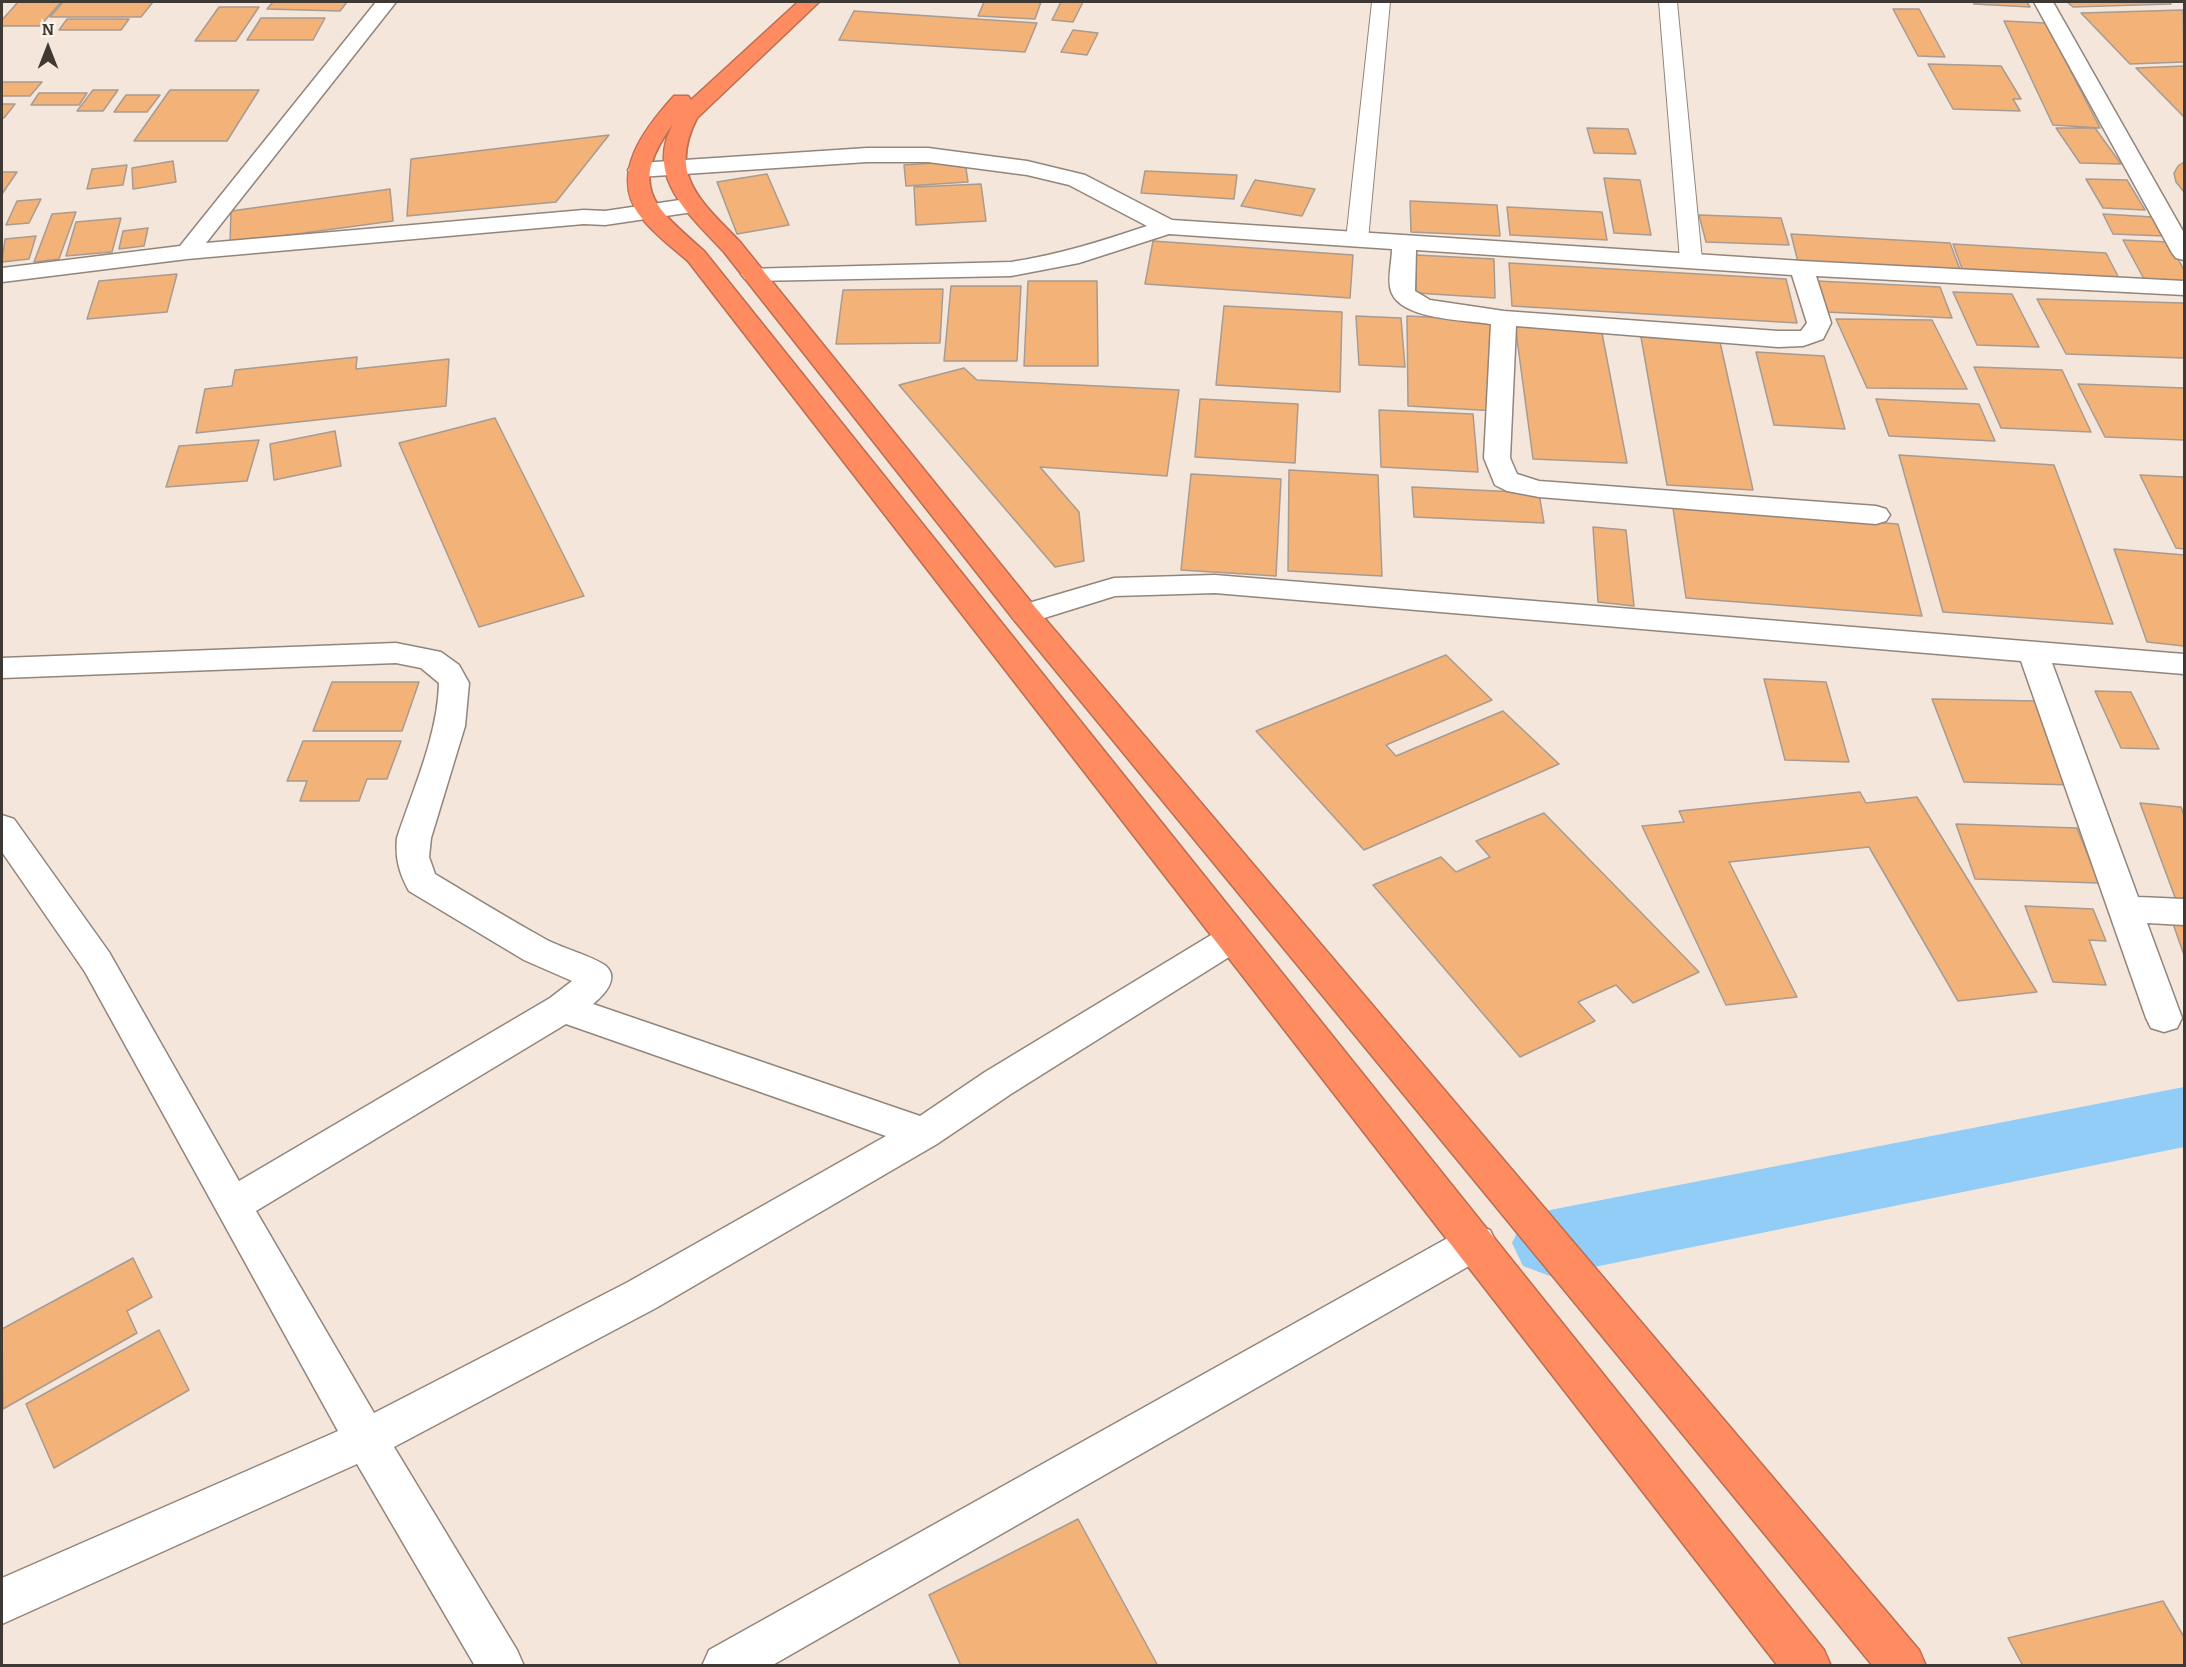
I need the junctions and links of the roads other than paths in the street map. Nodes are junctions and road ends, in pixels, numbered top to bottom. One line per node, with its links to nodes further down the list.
1 (386, 2): 12 (street)
2 (783, 2): 8 (highway)
3 (809, 2): 7 (highway)
4 (1382, 2): 10 (lane)
5 (1668, 2): 14 (lane)
6 (2043, 2): 13 (street)
7 (683, 186): 8 (street); 8 (street); 9 (street); 16 (highway)
8 (643, 193): 12 (street); 28 (highway)
9 (1167, 227): 10 (street); 16 (street)
10 (1357, 240): 11 (street)
11 (1404, 243): 14 (street); 19 (street)
12 (187, 252): 17 (street)
13 (2184, 253)
14 (1691, 260): 15 (street)
15 (1802, 268): 18 (street); 19 (street)
16 (753, 274): 21 (highway)
17 (2, 275)
18 (2184, 288)
19 (1504, 318): 20 (street)
20 (1876, 515)
21 (1025, 614): 22 (street); 39 (highway)
22 (2034, 654): 23 (street); 26 (street)
23 (2184, 664)
24 (2, 668): 29 (street)
25 (2, 827): 32 (street)
26 (2125, 909): 27 (street); 30 (street)
27 (2184, 912)
28 (1233, 938): 31 (street); 33 (highway)
29 (563, 1008): 31 (street); 32 (street)
30 (2164, 1018)
31 (924, 1133): 34 (street)
32 (232, 1205): 34 (street)
33 (1476, 1242): 37 (street); 38 (highway)
34 (367, 1439): 35 (street); 36 (street)
35 (2, 1601)
36 (501, 1665)
37 (725, 1665)
38 (1808, 1665)
39 (1903, 1665)

